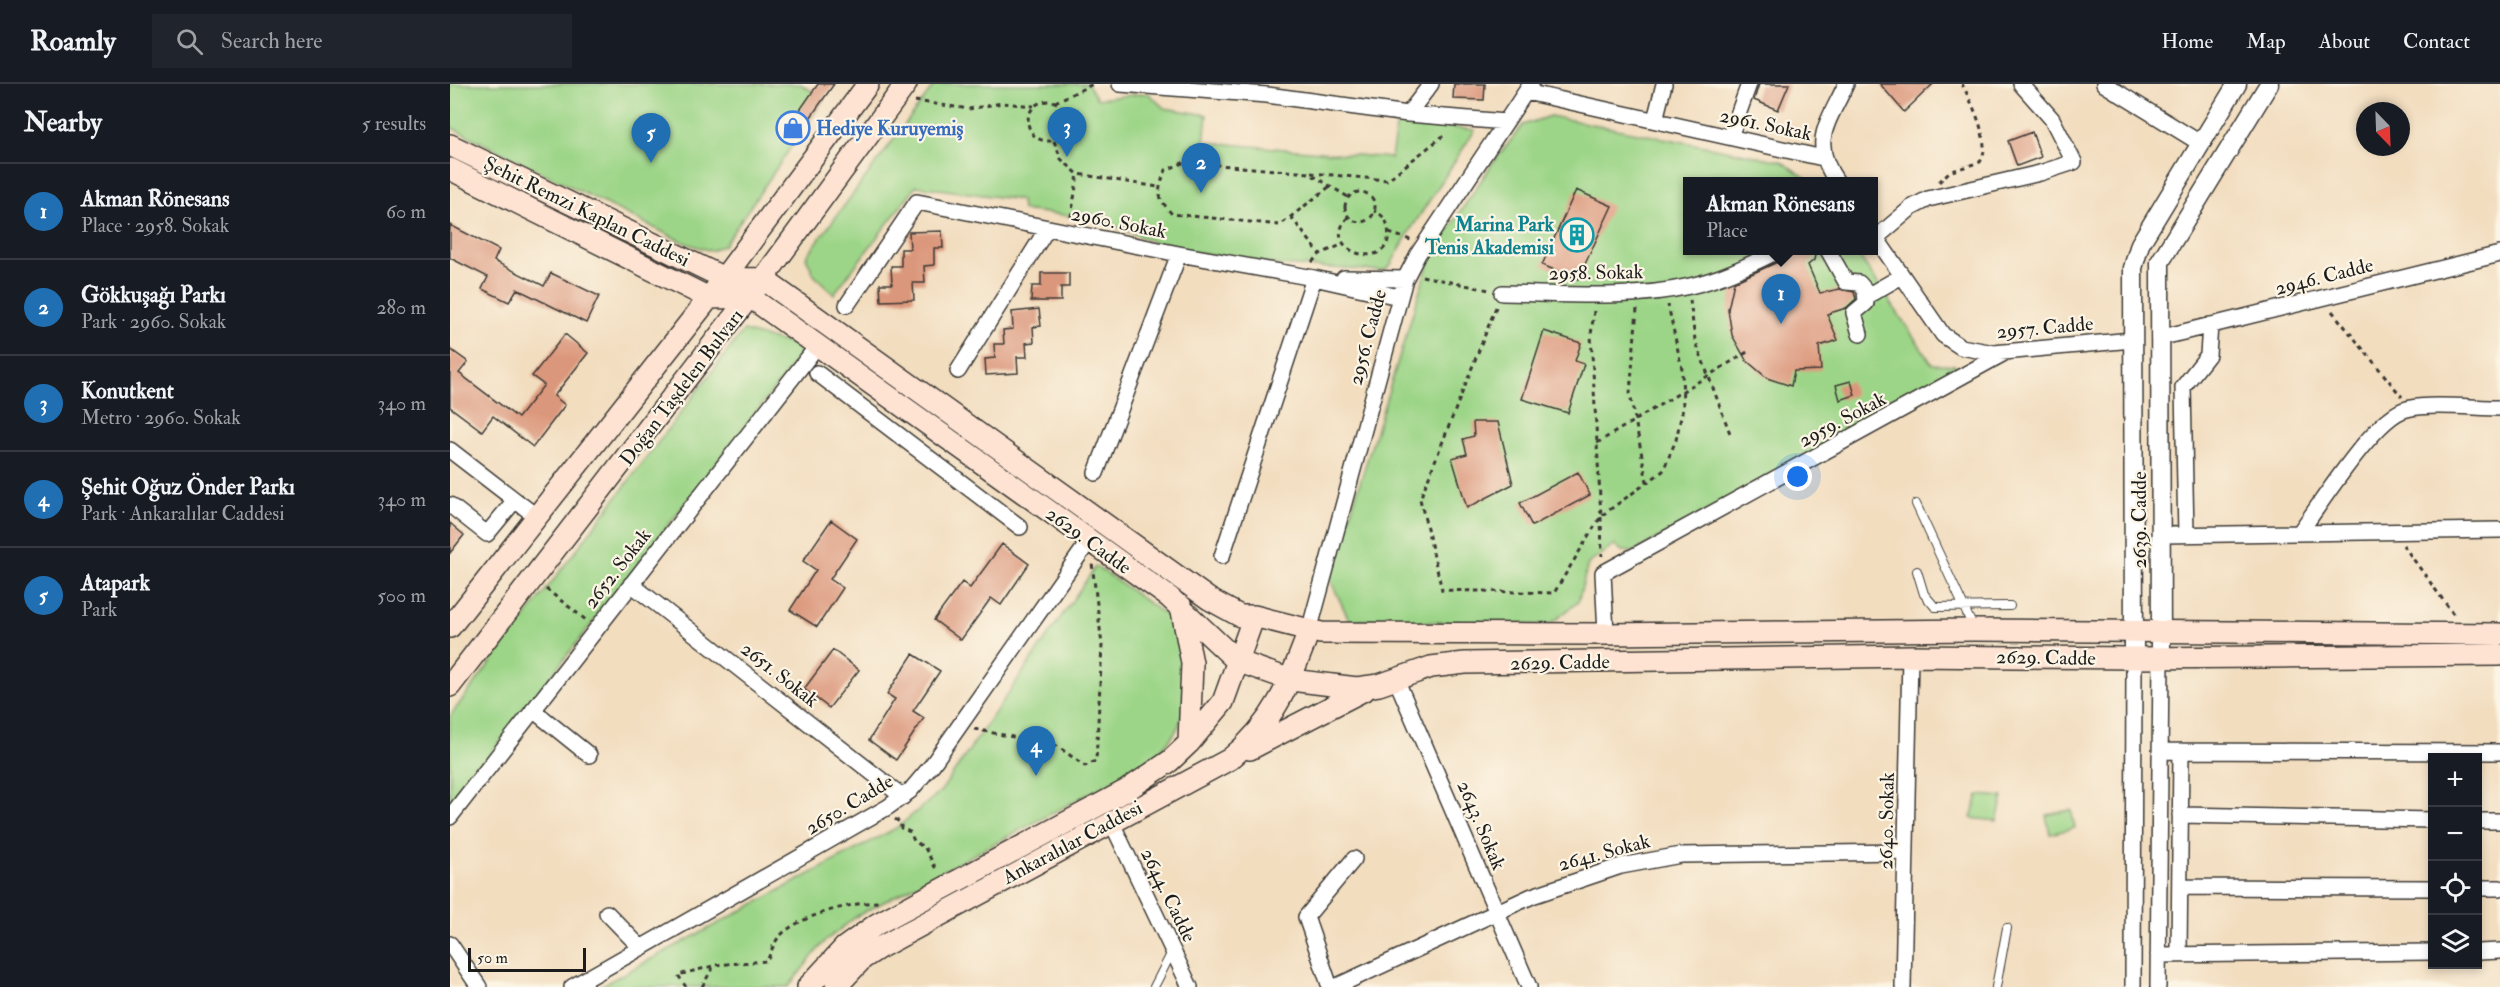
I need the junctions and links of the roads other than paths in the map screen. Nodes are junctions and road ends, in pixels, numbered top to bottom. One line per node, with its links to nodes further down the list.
1 (868, 84): 33 (main road, Doğan Taşdelen Bulvarı)
2 (1120, 84): 12 (street)
3 (1431, 84): 14 (street)
4 (1664, 84): 15 (street)
5 (1749, 84): 17 (street)
6 (1846, 84): 20 (street)
7 (2021, 84): 24 (street)
8 (2104, 84): 18 (street)
9 (2237, 84): 18 (street, 2639. Cadde)
10 (2269, 84): 43 (street, 2639. Cadde)
11 (1528, 88): 15 (street, 2961. Sokak); 16 (street, 2956. Cadde)
12 (1270, 89): 14 (street)
13 (901, 91): 34 (main road, Doğan Taşdelen Bulvarı)
14 (1408, 114): 16 (street)
15 (1655, 120): 17 (street, 2961. Sokak)
16 (1506, 122): 31 (street, 2956. Cadde)
17 (1730, 137): 20 (street, 2961. Sokak)
18 (2200, 143): 44 (street, 2639. Cadde)
19 (450, 145): 33 (main road, Şehit Remzi Kaplan Caddesi)
20 (1822, 158): 22 (street)
21 (450, 170): 39 (main road, Şehit Remzi Kaplan Caddesi)
22 (1834, 177)
23 (1047, 229): 26 (street, 2960. Sokak); 40 (street, 2960. Sokak); 47 (street)
24 (1878, 234)
25 (1878, 240): 32 (street, 2957. Cadde)
26 (1179, 254): 30 (street, 2960. Sokak); 53 (street)
27 (2500, 254): 41 (street, 2946. Cadde)
28 (1769, 255): 35 (street, 2958. Sokak)
29 (1831, 255): 36 (street)
30 (1307, 276): 31 (street, 2960. Sokak); 38 (street, 2960. Sokak); 64 (street)
31 (1406, 276): 38 (street, 2956. Cadde)
32 (1902, 276): 36 (street); 46 (street, 2957. Cadde)
33 (724, 278): 34 (main road); 39 (main road, Doğan Taşdelen Bulvarı)
34 (763, 279): 37 (main road, Doğan Taşdelen Bulvarı); 70 (main road, 2629. Cadde)
35 (1502, 293)
36 (1868, 296): 42 (street)
37 (750, 297): 39 (main road); 45 (main road, 2629. Cadde); 85 (main road, Doğan Taşdelen Bulvarı)
38 (1399, 297): 73 (street, 2956. Cadde)
39 (709, 298): 57 (main road, Doğan Taşdelen Bulvarı)
40 (847, 305)
41 (2210, 325): 43 (street, 2946. Cadde); 61 (street)
42 (1860, 334)
43 (2159, 338): 44 (street); 62 (street, 2639. Cadde)
44 (2133, 340): 46 (street, 2957. Cadde); 74 (street, 2639. Cadde)
45 (818, 345): 50 (main road, 2629. Cadde); 66 (street, 2652. Sokak)
46 (2006, 352): 76 (street, 2959. Sokak)
47 (958, 371)
48 (817, 373): 52 (street)
49 (2500, 408): 60 (street)
50 (950, 439): 52 (street); 63 (main road, 2629. Cadde)
51 (450, 450): 54 (street)
52 (933, 461): 58 (street)
53 (1096, 473)
54 (514, 500): 56 (street); 57 (street)
55 (1916, 504): 69 (lane)
56 (450, 505)
57 (537, 517): 71 (main road, Doğan Taşdelen Bulvarı)
58 (1020, 527)
59 (2500, 530): 60 (street)
60 (2299, 533): 61 (street)
61 (2186, 535): 62 (street)
62 (2162, 536): 75 (street, 2639. Cadde)
63 (1089, 541): 67 (main road, 2629. Cadde); 94 (street, 2650. Cadde)
64 (1222, 556)
65 (1917, 571): 69 (lane)
66 (631, 584): 87 (street, 2652. Sokak); 94 (street, 2651. Sokak)
67 (1181, 606): 82 (main road, 2629. Cadde); 88 (main road)
68 (2010, 606): 69 (lane)
69 (1964, 607): 72 (lane)
70 (1254, 616): 73 (main road, 2629. Cadde); 82 (main road, Ankaralılar Caddesi)
71 (450, 627)
72 (1974, 630): 74 (main road, 2629. Cadde); 76 (main road, 2629. Cadde)
73 (1309, 631): 76 (main road, 2629. Cadde); 84 (main road, Ankaralılar Caddesi)
74 (2134, 631): 75 (main road, 2629. Cadde); 80 (street, 2639. Cadde)
75 (2161, 631): 77 (main road, 2629. Cadde); 81 (street, 2639. Cadde)
76 (1606, 634)
77 (2500, 634)
78 (2500, 655): 81 (main road, 2629. Cadde)
79 (1910, 656): 80 (main road, 2629. Cadde); 83 (main road, 2629. Cadde); 101 (street, 2640. Sokak)
80 (2134, 658): 81 (main road, 2629. Cadde); 129 (street, 2639. Cadde)
81 (2161, 658): 89 (street, 2639. Cadde)
82 (1238, 661): 84 (main road, 2629. Cadde); 88 (main road, Ankaralılar Caddesi)
83 (1396, 679): 86 (main road, 2629. Cadde); 107 (street, 2643. Sokak)
84 (1291, 680): 86 (main road, 2629. Cadde); 93 (main road, Ankaralılar Caddesi)
85 (450, 686)
86 (1371, 687): 93 (main road)
87 (533, 710): 92 (street); 96 (street, 2652. Sokak)
88 (1189, 743): 120 (main road, Ankaralılar Caddesi)
89 (2161, 751): 90 (street); 116 (street, 2639. Cadde)
90 (2181, 751): 91 (street); 95 (street)
91 (2500, 752)
92 (589, 755)
93 (1230, 759): 98 (main road, Ankaralılar Caddesi)
94 (903, 797): 111 (street, 2650. Cadde)
95 (2180, 815): 97 (street); 103 (street)
96 (450, 817)
97 (2428, 820)
98 (1111, 821): 112 (street, 2644. Cadde); 121 (main road, Ankaralılar Caddesi)
99 (2482, 821): 100 (street)
100 (2500, 821)
101 (1906, 852): 107 (street, 2641. Sokak); 127 (street, 2640. Sokak)
102 (1354, 859): 124 (street)
103 (2180, 887): 104 (street); 117 (street)
104 (2428, 888)
105 (2482, 888): 106 (street)
106 (2500, 888)
107 (1497, 912): 125 (street, 2641. Sokak); 126 (street, 2643. Sokak)
108 (607, 913): 111 (street)
109 (2007, 928): 128 (lane)
110 (450, 944): 118 (street)
111 (641, 948): 119 (street, 2650. Cadde)
112 (1173, 951): 122 (lane); 123 (street, 2644. Cadde)
113 (2500, 951): 115 (street)
114 (2428, 952): 117 (street)
115 (2482, 952)
116 (2158, 955): 117 (street); 130 (street, 2639. Cadde)
117 (2179, 955)
118 (479, 987)
119 (572, 987)
120 (808, 987)
121 (836, 987)
122 (1154, 987)
123 (1190, 987)
124 (1330, 987)
125 (1335, 987)
126 (1529, 987)
127 (1903, 987)
128 (1996, 987)
129 (2133, 987)
130 (2158, 987)

